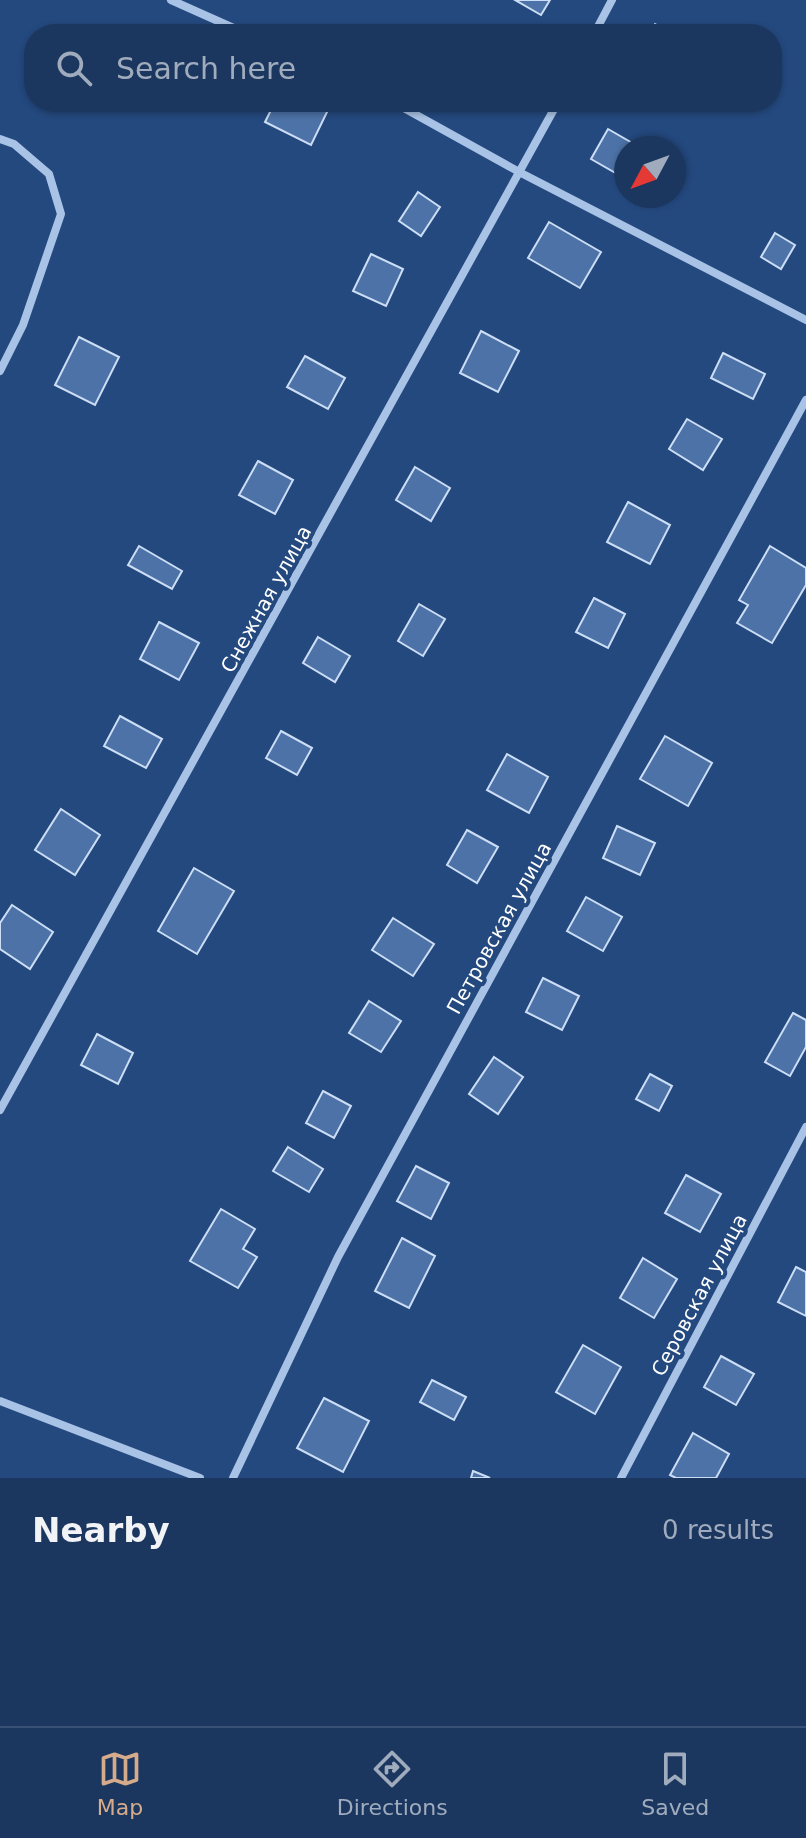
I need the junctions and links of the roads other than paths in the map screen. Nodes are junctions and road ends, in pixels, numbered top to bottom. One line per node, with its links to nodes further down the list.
1 (171, 0): 3 (street)
2 (612, 0): 4 (street)
3 (225, 24)
4 (599, 24)
5 (411, 112): 8 (street)
6 (553, 112): 8 (street, Снежная улица)
7 (0, 139): 10 (street)
8 (521, 173): 9 (street); 12 (street, Снежная улица)
9 (806, 320)
10 (0, 371)
11 (806, 400): 16 (street, Петровская улица)
12 (0, 1110)
13 (806, 1127): 17 (street, Серовская улица)
14 (0, 1401): 15 (street)
15 (200, 1478)
16 (233, 1478)
17 (621, 1478)

